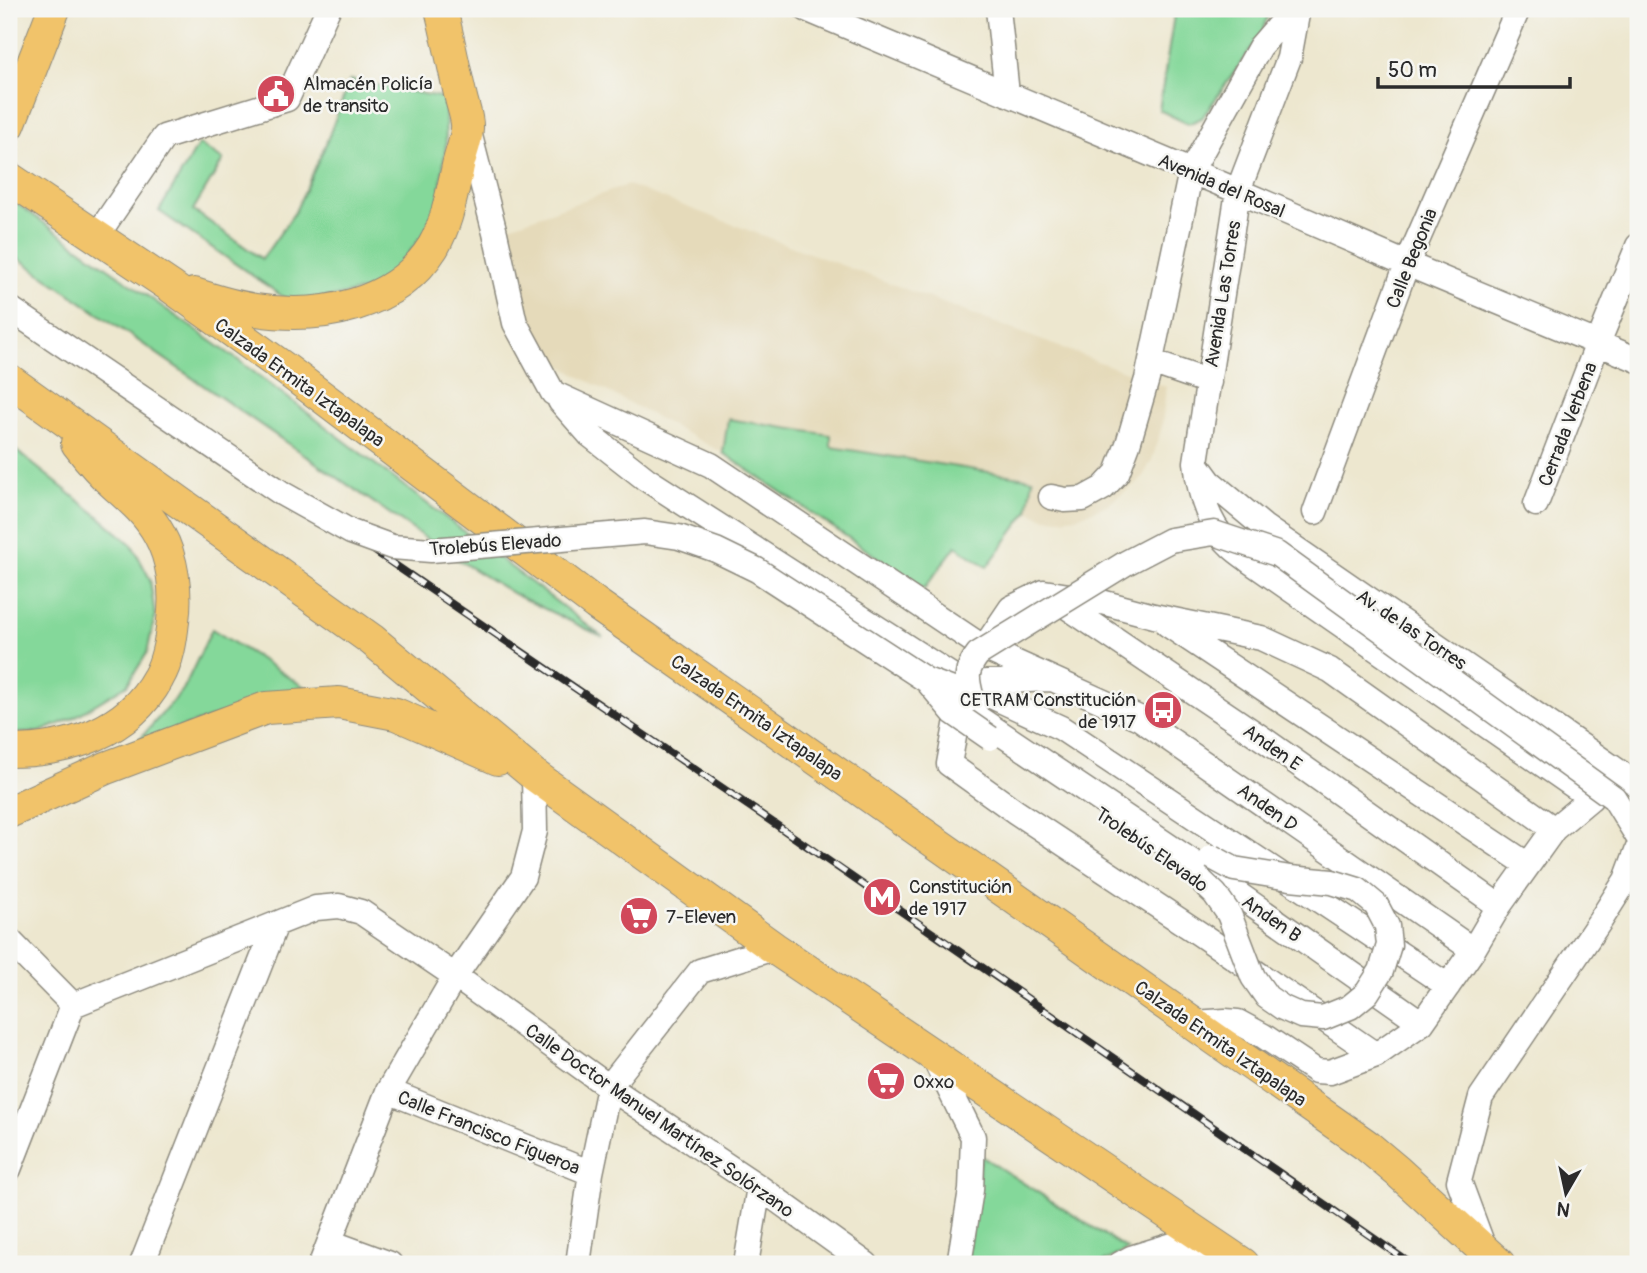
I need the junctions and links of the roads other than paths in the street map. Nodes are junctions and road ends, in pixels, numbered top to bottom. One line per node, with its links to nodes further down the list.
1 (328, 9): 14 (street)
2 (441, 9): 10 (main road)
3 (806, 9): 8 (street, Avenida del Rosal)
4 (998, 9): 8 (street)
5 (1298, 9): 11 (street, Avenida Las Torres); 13 (street, Avenida Las Torres)
6 (1518, 9): 16 (street, Calle Begonia)
7 (56, 14): 9 (main road)
8 (1007, 94): 11 (street, Avenida del Rosal)
9 (9, 125)
10 (467, 128): 17 (main road); 24 (street)
11 (1191, 171): 13 (street, Avenida del Rosal); 21 (street, Avenida Las Torres)
12 (9, 178): 14 (main road, Calzada Ermita Iztapalapa)
13 (1238, 191): 16 (street, Avenida del Rosal); 23 (street, Avenida Las Torres)
14 (96, 237): 17 (main road, Calzada Ermita Iztapalapa)
15 (1638, 246): 19 (street, Cerrada Verbena)
16 (1407, 264): 19 (street, Avenida del Rosal); 29 (street, Calle Begonia)
17 (170, 286): 54 (main road, Calzada Ermita Iztapalapa)
18 (9, 309): 34 (street, Trolebús Elevado, bridge)
19 (1598, 343): 20 (street, Avenida del Rosal); 28 (street, Cerrada Verbena)
20 (1638, 360)
21 (1149, 371): 23 (street); 27 (street, Avenida Las Torres)
22 (9, 380): 25 (main road)
23 (1209, 382): 26 (street, Avenida Las Torres)
24 (553, 393): 32 (street, Anden D); 35 (street)
25 (57, 413): 36 (main road); 38 (main road)
26 (1196, 462): 37 (street, Av. de las Torres); 40 (street, Avenida Las Torres)
27 (1051, 498)
28 (1536, 504)
29 (1315, 512)
30 (1044, 592): 31 (street); 32 (street); 46 (street, Anden E)
31 (1154, 616): 42 (street); 45 (street)
32 (984, 648): 33 (street, Anden D)
33 (1054, 679): 35 (street); 50 (street, Anden D)
34 (926, 680): 35 (street, Trolebús Elevado, bridge); 35 (street, Trolebús Elevado, bridge)
35 (968, 691): 43 (street, bridge); 52 (street); 55 (street, Anden B); 56 (street)
36 (10, 751)
37 (1612, 767): 39 (street, Av. de las Torres); 40 (street)
38 (534, 775): 41 (main road); 49 (main road); 51 (street)
39 (1638, 785)
40 (1591, 798): 42 (street)
41 (9, 812)
42 (1554, 829): 45 (street)
43 (1638, 837)
44 (1638, 848): 65 (street)
45 (1528, 865): 46 (street)
46 (1499, 906): 50 (street)
47 (276, 923): 51 (street, Calle Doctor Manuel Martínez Solórzano); 53 (street, Calle Doctor Manuel Martínez Solórzano); 66 (street)
48 (9, 940): 53 (street)
49 (774, 948): 57 (main road); 58 (street)
50 (1473, 950): 52 (street)
51 (455, 976): 58 (street, Calle Doctor Manuel Martínez Solórzano); 59 (street)
52 (1448, 986): 55 (street)
53 (73, 1005): 60 (street)
54 (1193, 1023): 56 (street); 65 (main road, Calzada Ermita Iztapalapa)
55 (1422, 1023): 56 (street)
56 (1376, 1055)
57 (933, 1056): 63 (main road); 71 (street)
58 (609, 1087): 61 (street); 62 (street, Calle Doctor Manuel Martínez Solórzano)
59 (388, 1091): 61 (street, Calle Francisco Figueroa); 64 (street)
60 (9, 1169)
61 (591, 1173): 68 (street)
62 (760, 1187): 69 (street); 70 (street, Calle Doctor Manuel Martínez Solórzano)
63 (1216, 1248): 72 (street); 73 (main road)
64 (326, 1253): 67 (street)
65 (1492, 1258)
66 (142, 1264)
67 (390, 1264)
68 (578, 1264)
69 (746, 1264)
70 (866, 1264)
71 (958, 1264)
72 (1120, 1264)
73 (1243, 1264)

